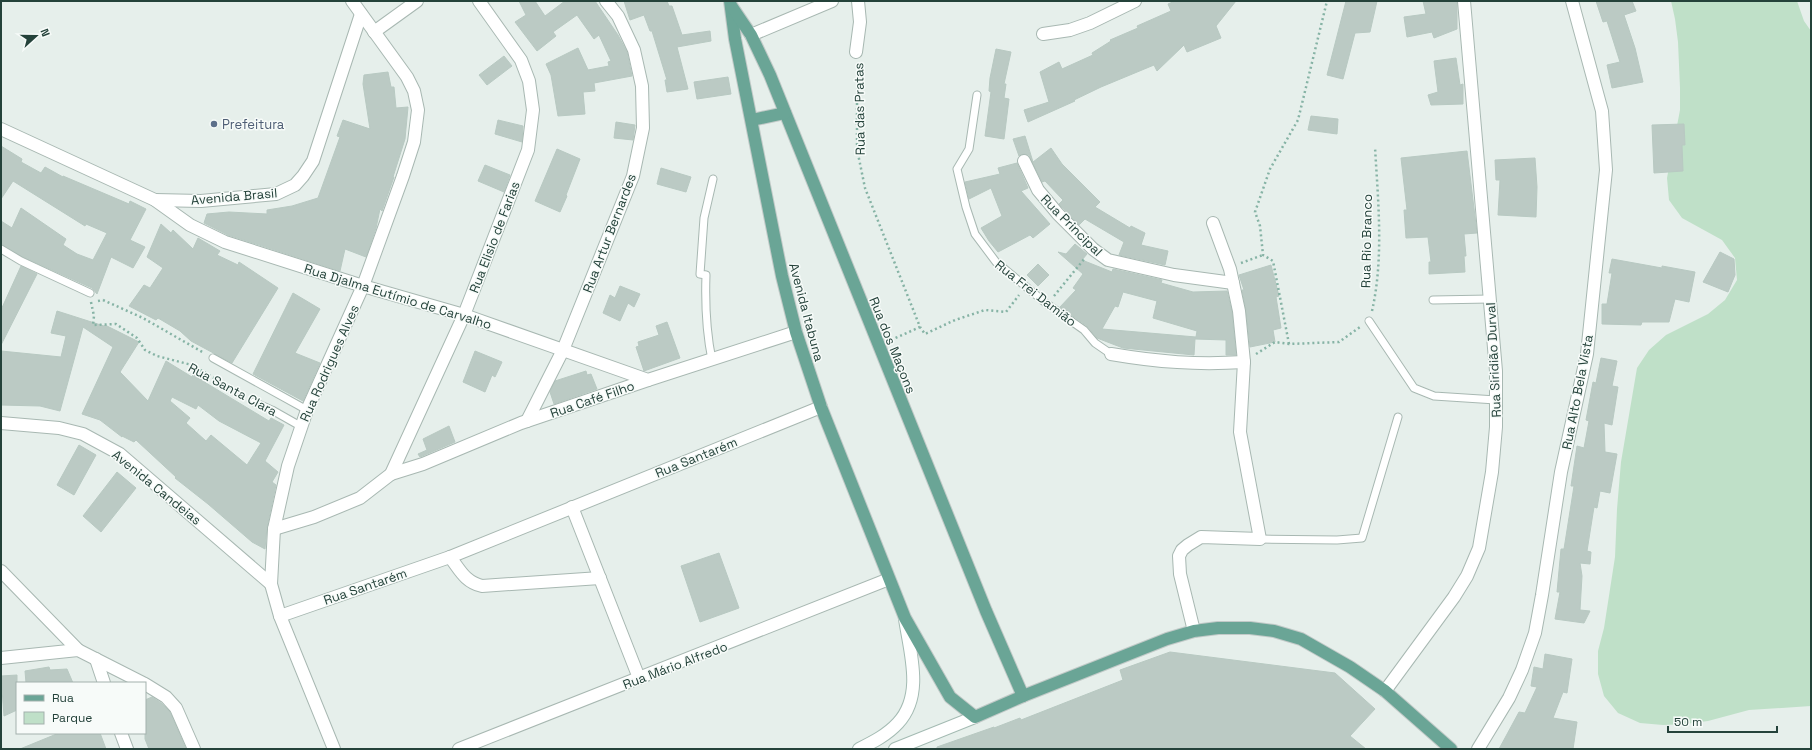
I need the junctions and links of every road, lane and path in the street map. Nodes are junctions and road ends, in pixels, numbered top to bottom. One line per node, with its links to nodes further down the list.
1 (352, 1): 12 (street, Rua Rodrigues Alves)
2 (417, 1): 13 (street)
3 (479, 1): 38 (street, Rua Elisio de Farias)
4 (606, 1): 44 (street, Rua Artur Bernardes)
5 (832, 1): 15 (street)
6 (858, 1): 16 (street, Rua das Pratas)
7 (1326, 1): 28 (path)
8 (1464, 1): 34 (street, Rua Siridião Durval)
9 (1572, 1): 88 (street, Rua Alto Bela Vista)
10 (1128, 2): 14 (street)
11 (731, 4): 15 (main road, Rua dos Maçons); 19 (main road, Avenida Itabuna)
12 (361, 14): 13 (street, Rua Rodrigues Alves); 24 (street, Avenida Brasil)
13 (374, 32): 31 (street, Rua Rodrigues Alves)
14 (1043, 34)
15 (751, 35): 18 (main road, Rua dos Maçons)
16 (856, 52): 40 (path, Rua das Pratas)
17 (977, 95): 32 (lane, Rua Frei Damião)
18 (785, 112): 19 (main road); 43 (main road, Rua dos Maçons)
19 (752, 120): 41 (main road, Avenida Itabuna)
20 (1, 129): 24 (street, Avenida Brasil)
21 (1375, 147): 39 (path, Rua Rio Branco)
22 (1024, 161): 27 (street, Rua Principal)
23 (713, 179): 47 (lane)
24 (155, 200): 31 (street, Rua Djalma Eutímio de Carvalho)
25 (1212, 223): 29 (street)
26 (1, 249): 33 (lane)
27 (1093, 249): 30 (street, Rua Principal); 37 (path)
28 (1263, 255): 29 (path); 42 (path)
29 (1230, 269): 30 (street)
30 (1233, 284): 48 (street)
31 (363, 286): 38 (street, Rua Djalma Eutímio de Carvalho); 53 (street, Rua Rodrigues Alves)
32 (1026, 287): 37 (lane, Rua Frei Damião); 40 (path)
33 (90, 294): 35 (path, Rua Santa Clara)
34 (1490, 299): 36 (lane); 50 (street, Rua Siridião Durval)
35 (103, 300): 46 (path, Rua Santa Clara); 51 (path, Rua Santa Clara)
36 (1433, 300)
37 (1047, 304): 45 (lane, Rua Frei Damião)
38 (464, 315): 44 (street, Rua Djalma Eutímio de Carvalho); 58 (street, Rua Elisio de Farias)
39 (1370, 321): 42 (path); 50 (lane)
40 (920, 327): 43 (path)
41 (796, 332): 47 (street, Rua Café Filho); 52 (main road, Avenida Itabuna)
42 (1289, 344): 48 (path)
43 (878, 346): 78 (main road, Rua dos Maçons)
44 (563, 350): 49 (street, Rua Djalma Eutímio de Carvalho); 55 (street, Rua Artur Bernardes)
45 (1111, 354): 48 (street, Rua Frei Damião)
46 (213, 358): 53 (lane, Rua Santa Clara)
47 (712, 360): 49 (street, Rua Café Filho)
48 (1244, 362): 61 (street)
49 (648, 380): 55 (street, Rua Café Filho)
50 (1496, 400): 77 (street, Rua Siridião Durval)
51 (254, 402): 57 (lane, Rua Santa Clara)
52 (821, 407): 59 (street, Rua Santarém); 65 (main road, Avenida Itabuna)
53 (307, 410): 57 (street, Rua Rodrigues Alves)
54 (1398, 416): 61 (lane)
55 (527, 421): 58 (street, Rua Café Filho)
56 (1, 424): 66 (street, Avenida Candeias)
57 (302, 427): 60 (street, Rua Rodrigues Alves)
58 (391, 474): 60 (street)
59 (572, 507): 62 (street, Rua Santarém); 64 (street)
60 (274, 529): 66 (street, Rua Rodrigues Alves)
61 (1260, 538): 69 (street)
62 (450, 557): 64 (street); 67 (street, Rua Santarém)
63 (1, 571): 70 (street)
64 (600, 578): 73 (street)
65 (889, 579): 68 (main road, Avenida Itabuna); 73 (street, Rua Mário Alfredo)
66 (271, 584): 67 (street)
67 (280, 616): 83 (street)
68 (905, 618): 79 (main road, Avenida Itabuna); 85 (street, Avenida Itabuna)
69 (1194, 631): 77 (main road); 78 (main road)
70 (78, 650): 71 (street); 72 (street)
71 (1, 658)
72 (96, 659): 74 (street); 75 (street)
73 (639, 678): 84 (street, Rua Mário Alfredo)
74 (104, 682)
75 (140, 682)
76 (146, 685): 82 (street)
77 (1385, 691): 87 (main road)
78 (1023, 696): 79 (main road)
79 (975, 717): 86 (street)
80 (121, 734): 81 (street)
81 (127, 749)
82 (194, 749)
83 (334, 749)
84 (460, 749)
85 (859, 749)
86 (895, 749)
87 (1451, 749)
88 (1478, 749)

